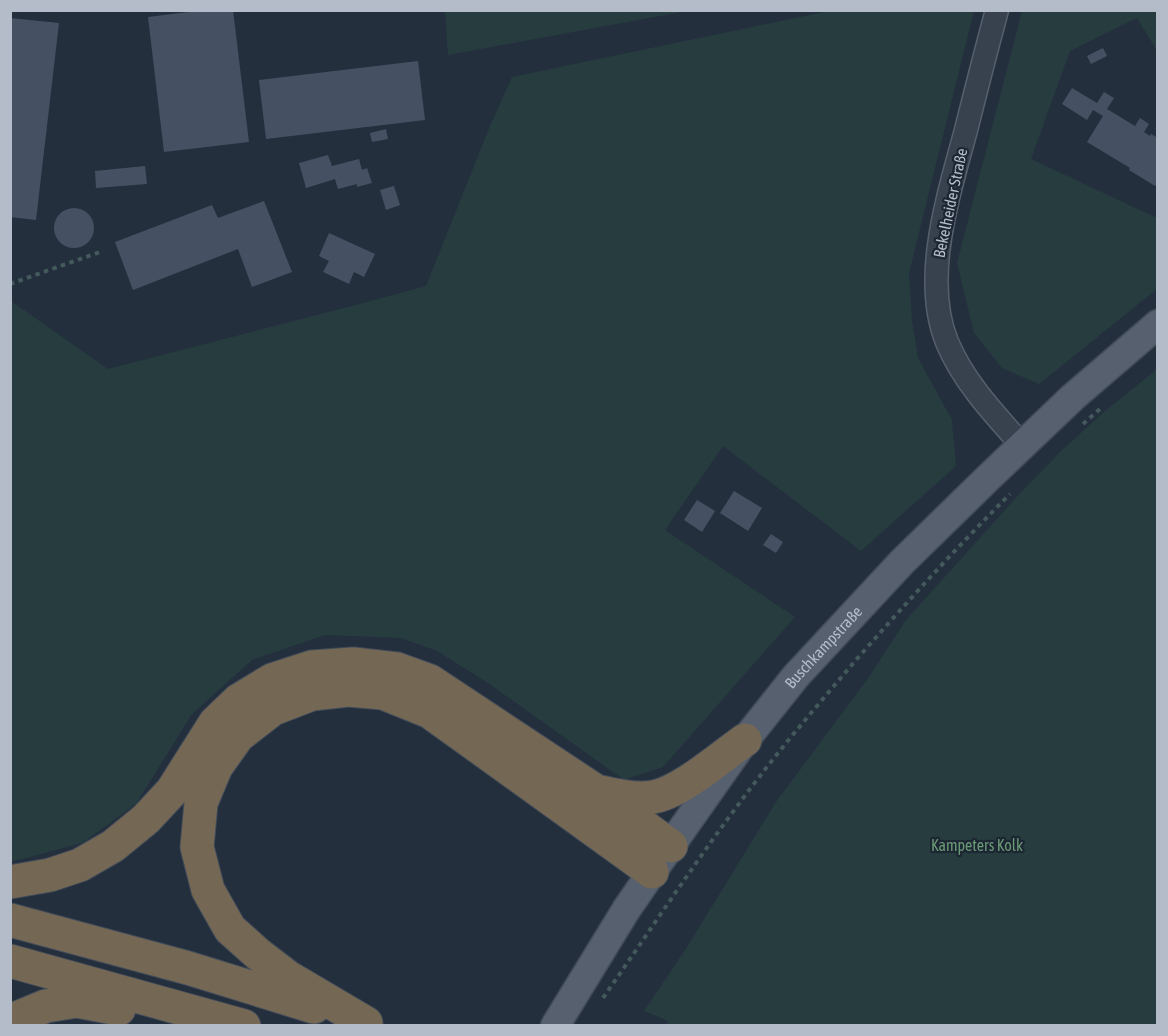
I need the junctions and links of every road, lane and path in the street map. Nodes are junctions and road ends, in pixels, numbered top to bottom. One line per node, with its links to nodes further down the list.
1 (997, 10): 5 (street, Bekelheider Straße)
2 (103, 251): 3 (path)
3 (10, 284)
4 (1158, 324): 5 (main road, Buschkampstraße)
5 (1022, 445): 7 (main road, Buschkampstraße)
6 (1016, 489): 14 (path)
7 (745, 740): 8 (highway); 9 (main road, Buschkampstraße)
8 (596, 791): 9 (highway); 11 (highway)
9 (671, 846): 10 (main road, Buschkampstraße)
10 (652, 872): 15 (main road, Buschkampstraße); 17 (highway)
11 (10, 882)
12 (10, 920): 17 (highway)
13 (10, 961): 19 (highway)
14 (601, 1002)
15 (558, 1019)
16 (10, 1021): 18 (highway)
17 (370, 1024)
18 (180, 1026)
19 (243, 1026)

